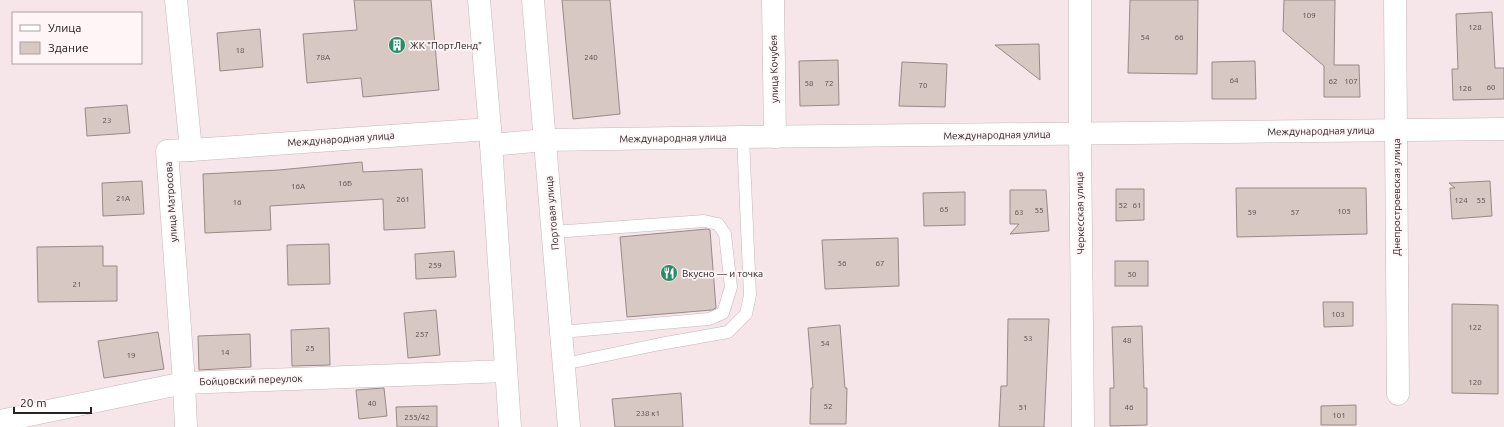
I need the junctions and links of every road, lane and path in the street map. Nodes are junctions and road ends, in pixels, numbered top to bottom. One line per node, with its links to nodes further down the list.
1 (176, 0): 14 (street)
2 (479, 0): 10 (street)
3 (533, 0): 13 (street, Портовая улица)
4 (773, 0): 12 (street, улица Кочубея)
5 (1080, 0): 9 (street, Черкесская улица)
6 (1395, 0): 8 (street, Днепростроевская улица)
7 (1504, 129): 8 (street, Международная улица)
8 (1396, 130): 9 (street, Международная улица); 20 (street, Днепростроевская улица)
9 (1080, 134): 12 (street, Международная улица); 22 (street, Черкесская улица)
10 (490, 137): 13 (street, Международная улица); 14 (street, Международная улица); 18 (street)
11 (743, 137): 12 (street, Международная улица); 13 (street, Международная улица); 17 (lane)
12 (775, 138)
13 (546, 140): 15 (street, Портовая улица)
14 (191, 150): 19 (street, улица Матросова)
15 (553, 232): 16 (street, Портовая улица); 16 (lane)
16 (561, 332): 17 (street, Портовая улица)
17 (564, 364): 25 (street, Портовая улица)
18 (506, 370): 19 (street, Бойцовский переулок); 24 (street)
19 (184, 383): 21 (street, Бойцовский переулок); 23 (street, улица Матросова)
20 (1398, 394)
21 (0, 421)
22 (1083, 426)
23 (186, 427)
24 (510, 427)
25 (569, 427)

